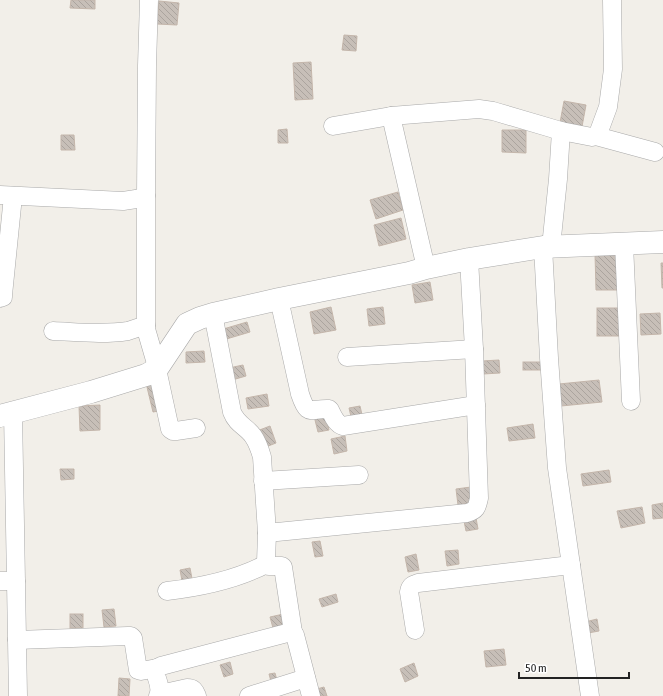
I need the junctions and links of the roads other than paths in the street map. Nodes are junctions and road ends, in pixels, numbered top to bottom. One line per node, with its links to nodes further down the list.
1 (149, 0): 9 (street)
2 (612, 0): 6 (street)
3 (391, 116): 4 (street); 5 (street); 14 (street)
4 (332, 126)
5 (561, 131): 6 (street); 12 (street)
6 (596, 136): 7 (street)
7 (655, 152)
8 (7, 195): 9 (street); 15 (street)
9 (146, 196): 18 (street)
10 (663, 242): 11 (street)
11 (624, 244): 12 (street); 23 (street)
12 (547, 247): 13 (street); 31 (street)
13 (469, 260): 14 (street); 20 (street)
14 (426, 268): 16 (street)
15 (0, 298)
16 (279, 299): 17 (street); 24 (street)
17 (213, 314): 22 (street); 28 (street)
18 (146, 327): 19 (street); 22 (street)
19 (52, 331)
20 (474, 349): 21 (street); 24 (street)
21 (347, 357)
22 (156, 364): 25 (street); 26 (street)
23 (631, 401)
24 (476, 405): 29 (street)
25 (6, 414): 32 (street)
26 (196, 428)
27 (359, 475): 28 (street)
28 (263, 481): 29 (street)
29 (267, 533): 30 (street)
30 (266, 564): 33 (street); 35 (street)
31 (572, 565): 34 (street); 44 (street)
32 (8, 581): 36 (street)
33 (167, 591)
34 (415, 630)
35 (293, 632): 37 (street); 38 (street)
36 (17, 640): 37 (street); 40 (street)
37 (157, 668): 39 (street)
38 (306, 678): 42 (street); 43 (street)
39 (159, 695): 41 (street)
40 (18, 696)
41 (196, 696)
42 (249, 696)
43 (311, 696)
44 (590, 696)

